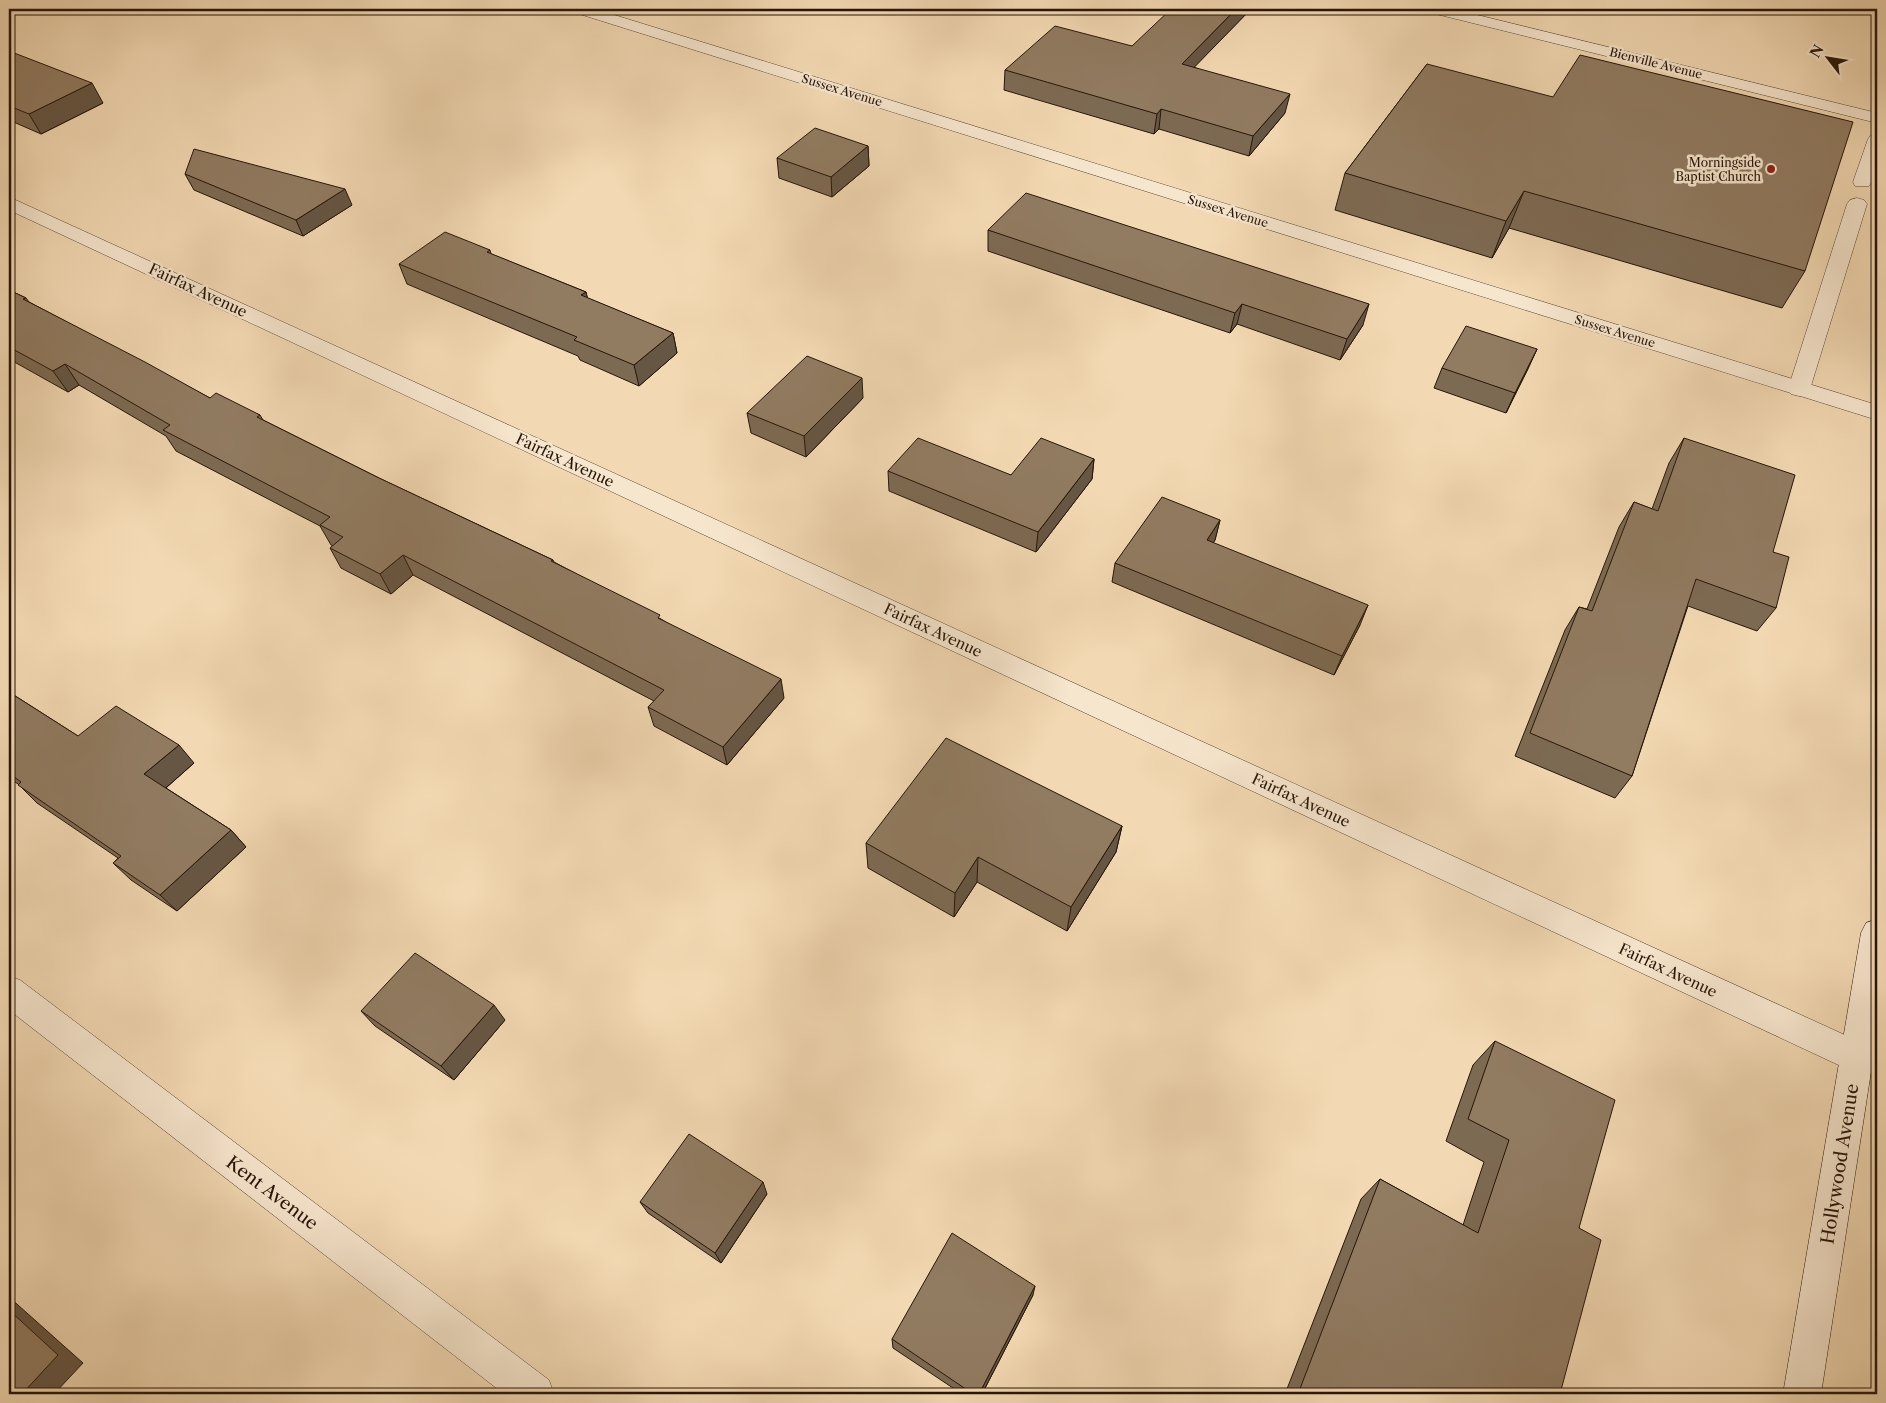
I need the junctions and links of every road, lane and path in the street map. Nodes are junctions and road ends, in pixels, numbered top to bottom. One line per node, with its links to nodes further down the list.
1 (579, 9): 8 (street, Sussex Avenue)
2 (1434, 9): 3 (street, Bienville Avenue)
3 (1877, 118)
4 (1877, 139): 5 (street)
5 (1862, 182)
6 (9, 203): 12 (street, Fairfax Avenue)
7 (1857, 204): 8 (street)
8 (1799, 389): 9 (street, Sussex Avenue)
9 (1877, 413)
10 (1877, 933): 12 (street, Hollywood Avenue)
11 (9, 991): 13 (street, Kent Avenue)
12 (1857, 1057): 14 (street, Hollywood Avenue)
13 (535, 1394)
14 (1802, 1394)

